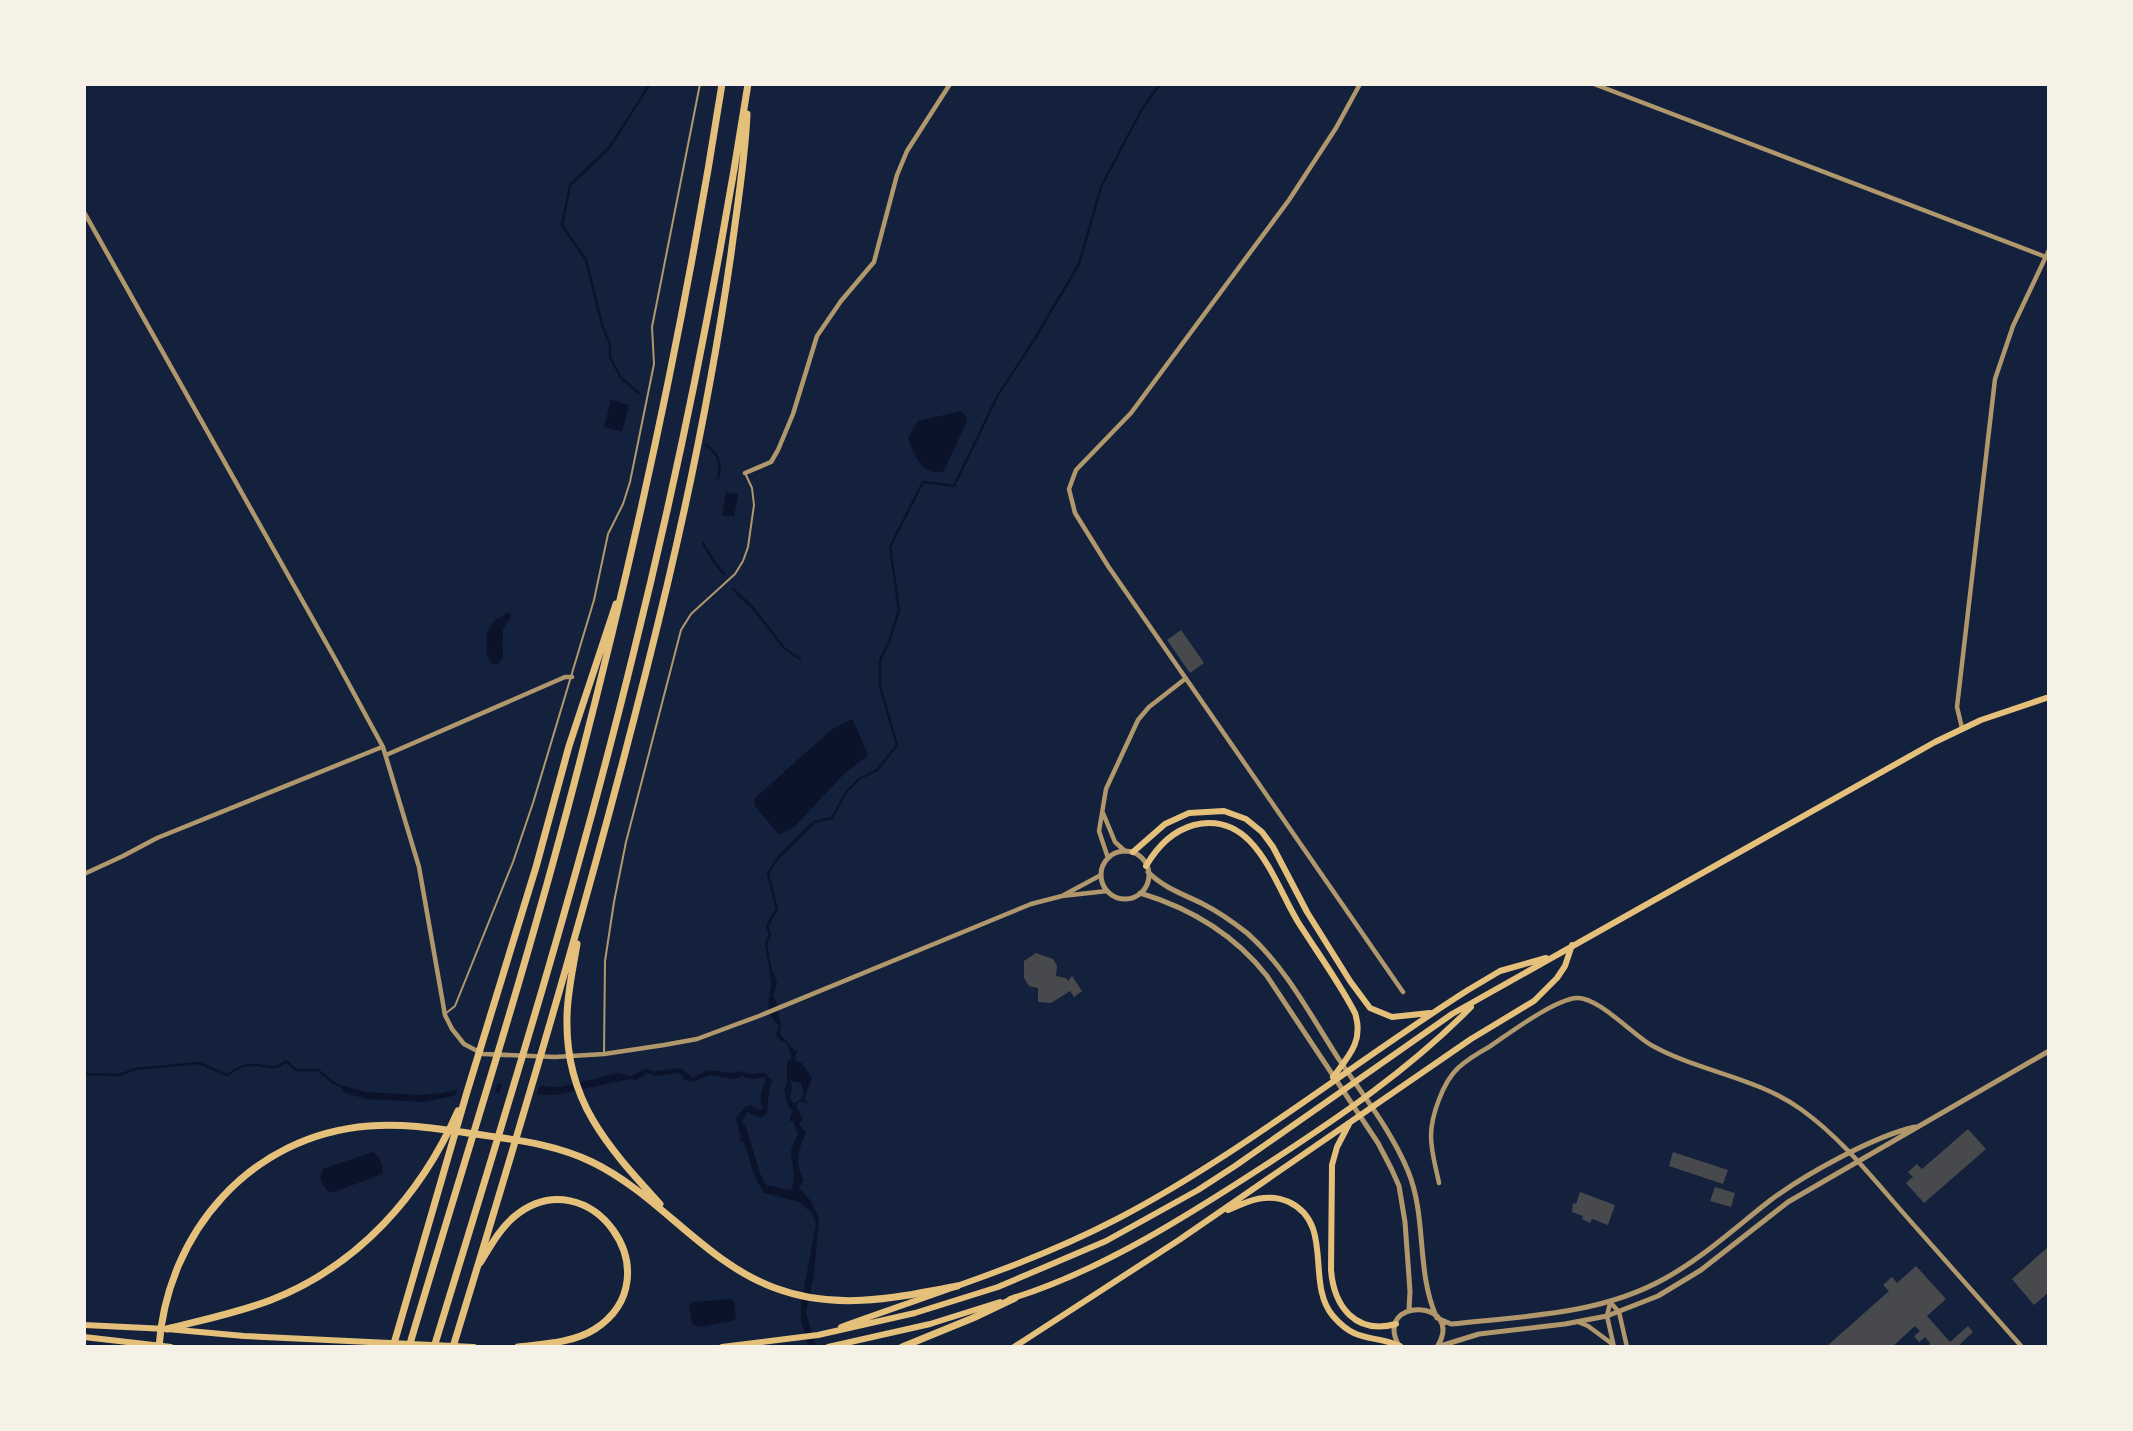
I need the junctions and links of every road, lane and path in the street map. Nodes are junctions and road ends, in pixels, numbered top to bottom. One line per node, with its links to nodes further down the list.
1 (700, 84): 12 (lane)
2 (722, 84): 11 (highway)
3 (748, 84): 27 (highway); 64 (highway)
4 (950, 84): 10 (street)
5 (1360, 84): 13 (street)
6 (1594, 84): 9 (street)
7 (84, 212): 16 (street)
8 (2049, 250): 9 (street)
9 (2046, 257): 15 (street)
10 (745, 473): 35 (lane)
11 (628, 569): 37 (highway); 63 (highway)
12 (572, 677): 17 (street); 33 (lane)
13 (1185, 679): 18 (street); 30 (street)
14 (2049, 697): 15 (main road)
15 (1962, 728): 28 (main road)
16 (383, 747): 17 (street); 22 (street)
17 (386, 755): 33 (street)
18 (1101, 810): 19 (street); 20 (street)
19 (1129, 852): 20 (street); 21 (street); 32 (main road)
20 (1108, 858): 23 (street)
21 (1147, 869): 25 (street); 36 (main road); 52 (street)
22 (84, 874)
23 (1101, 875): 24 (street); 26 (street)
24 (1107, 891): 25 (street); 26 (street)
25 (1140, 893): 49 (street)
26 (1062, 896): 35 (street)
27 (582, 915): 44 (highway); 45 (highway)
28 (1572, 945): 29 (main road); 38 (main road)
29 (1555, 955): 31 (main road); 32 (main road)
30 (1402, 992)
31 (1475, 1003): 47 (main road); 57 (main road)
32 (1432, 1013): 36 (main road)
33 (444, 1015): 35 (street)
34 (2049, 1051): 39 (street)
35 (604, 1054)
36 (1327, 1085): 46 (main road)
37 (467, 1092): 56 (highway); 62 (highway)
38 (1350, 1122): 43 (main road); 54 (main road)
39 (1918, 1126): 40 (street); 41 (street)
40 (1850, 1154): 41 (street); 42 (street); 48 (street)
41 (1858, 1162): 50 (street); 75 (street)
42 (1439, 1183)
43 (1216, 1215): 71 (main road); 72 (main road)
44 (674, 1220): 46 (highway); 60 (highway)
45 (476, 1269): 65 (highway); 67 (highway)
46 (957, 1286): 57 (main road)
47 (1015, 1298): 69 (main road); 70 (highway)
48 (1610, 1302): 50 (street); 51 (street); 52 (street)
49 (1409, 1310): 52 (street); 54 (street)
50 (1619, 1312): 51 (street); 74 (street)
51 (1607, 1316): 53 (street); 59 (street)
52 (1437, 1317): 73 (street)
53 (1578, 1322): 59 (street); 73 (street)
54 (1396, 1324): 72 (street)
55 (84, 1325): 56 (main road)
56 (167, 1329): 66 (main road)
57 (818, 1335): 68 (main road)
58 (84, 1337): 61 (main road)
59 (1613, 1345)
60 (159, 1347)
61 (171, 1347)
62 (393, 1347)
63 (409, 1347)
64 (434, 1347)
65 (453, 1347)
66 (474, 1347)
67 (517, 1347)
68 (722, 1347)
69 (828, 1347)
70 (902, 1347)
71 (1014, 1347)
72 (1400, 1347)
73 (1437, 1347)
74 (1627, 1347)
75 (2022, 1347)

